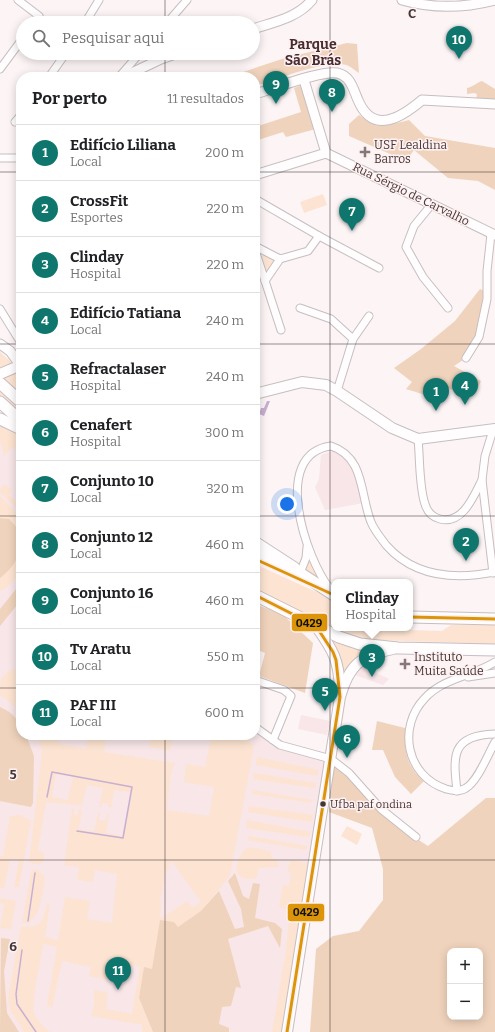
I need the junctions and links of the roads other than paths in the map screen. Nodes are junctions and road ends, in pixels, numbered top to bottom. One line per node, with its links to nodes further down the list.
1 (18, 0): 7 (street)
2 (99, 0): 8 (street)
3 (187, 0): 9 (street)
4 (312, 0): 10 (street)
5 (402, 0): 6 (street)
6 (495, 0)
7 (39, 16)
8 (89, 16)
9 (173, 16)
10 (260, 27)
11 (16, 47): 15 (street)
12 (61, 60): 16 (street)
13 (134, 60): 17 (street)
14 (159, 60): 18 (street)
15 (0, 69)
16 (53, 72)
17 (123, 72)
18 (134, 72)
19 (304, 80): 20 (street); 21 (street); 22 (street)
20 (260, 93)
21 (495, 104)
22 (326, 153): 25 (street); 27 (street, Rua Sérgio de Carvalho)
23 (0, 158): 24 (street)
24 (16, 158)
25 (260, 173)
26 (260, 202): 29 (street)
27 (432, 204): 28 (street, Rua Sérgio de Carvalho); 36 (street)
28 (493, 234): 45 (street)
29 (319, 236): 31 (street); 33 (street)
30 (260, 249): 31 (street)
31 (280, 259): 34 (street)
32 (260, 266): 34 (street)
33 (379, 268)
34 (265, 281): 39 (street)
35 (300, 308): 41 (street)
36 (448, 308)
37 (0, 309): 40 (street)
38 (369, 316): 41 (street)
39 (281, 330)
40 (16, 335)
41 (353, 339): 50 (street)
42 (0, 344): 43 (street)
43 (10, 351): 44 (street); 46 (street)
44 (16, 353)
45 (466, 358)
46 (16, 360)
47 (16, 368): 48 (main road)
48 (0, 374)
49 (0, 383): 52 (main road)
50 (337, 391): 51 (main road); 58 (main road)
51 (260, 393)
52 (16, 397)
53 (0, 402): 54 (main road)
54 (16, 416)
55 (0, 419): 56 (main road)
56 (16, 427)
57 (494, 430): 58 (main road); 59 (street)
58 (418, 439): 59 (street)
59 (482, 480): 65 (street)
60 (260, 544): 64 (street)
61 (307, 545): 64 (street); 65 (street); 66 (street)
62 (260, 555): 64 (main road)
63 (260, 562): 68 (main road)
64 (300, 573): 67 (main road)
65 (494, 573)
66 (331, 591)
67 (331, 593)
68 (331, 594)
69 (260, 598): 72 (main road)
70 (413, 617): 71 (main road)
71 (495, 619)
72 (316, 626): 73 (main road); 79 (main road)
73 (398, 648): 74 (main road); 79 (main road)
74 (495, 650)
75 (495, 662): 77 (street)
76 (495, 672): 77 (street)
77 (454, 680): 85 (street)
78 (260, 682): 82 (street)
79 (340, 697): 84 (main road)
80 (260, 731): 82 (street)
81 (495, 734): 85 (street)
82 (273, 740): 84 (street)
83 (495, 742): 85 (street)
84 (331, 759): 86 (street); 87 (main road)
85 (457, 791)
86 (416, 837)
87 (287, 1032)

